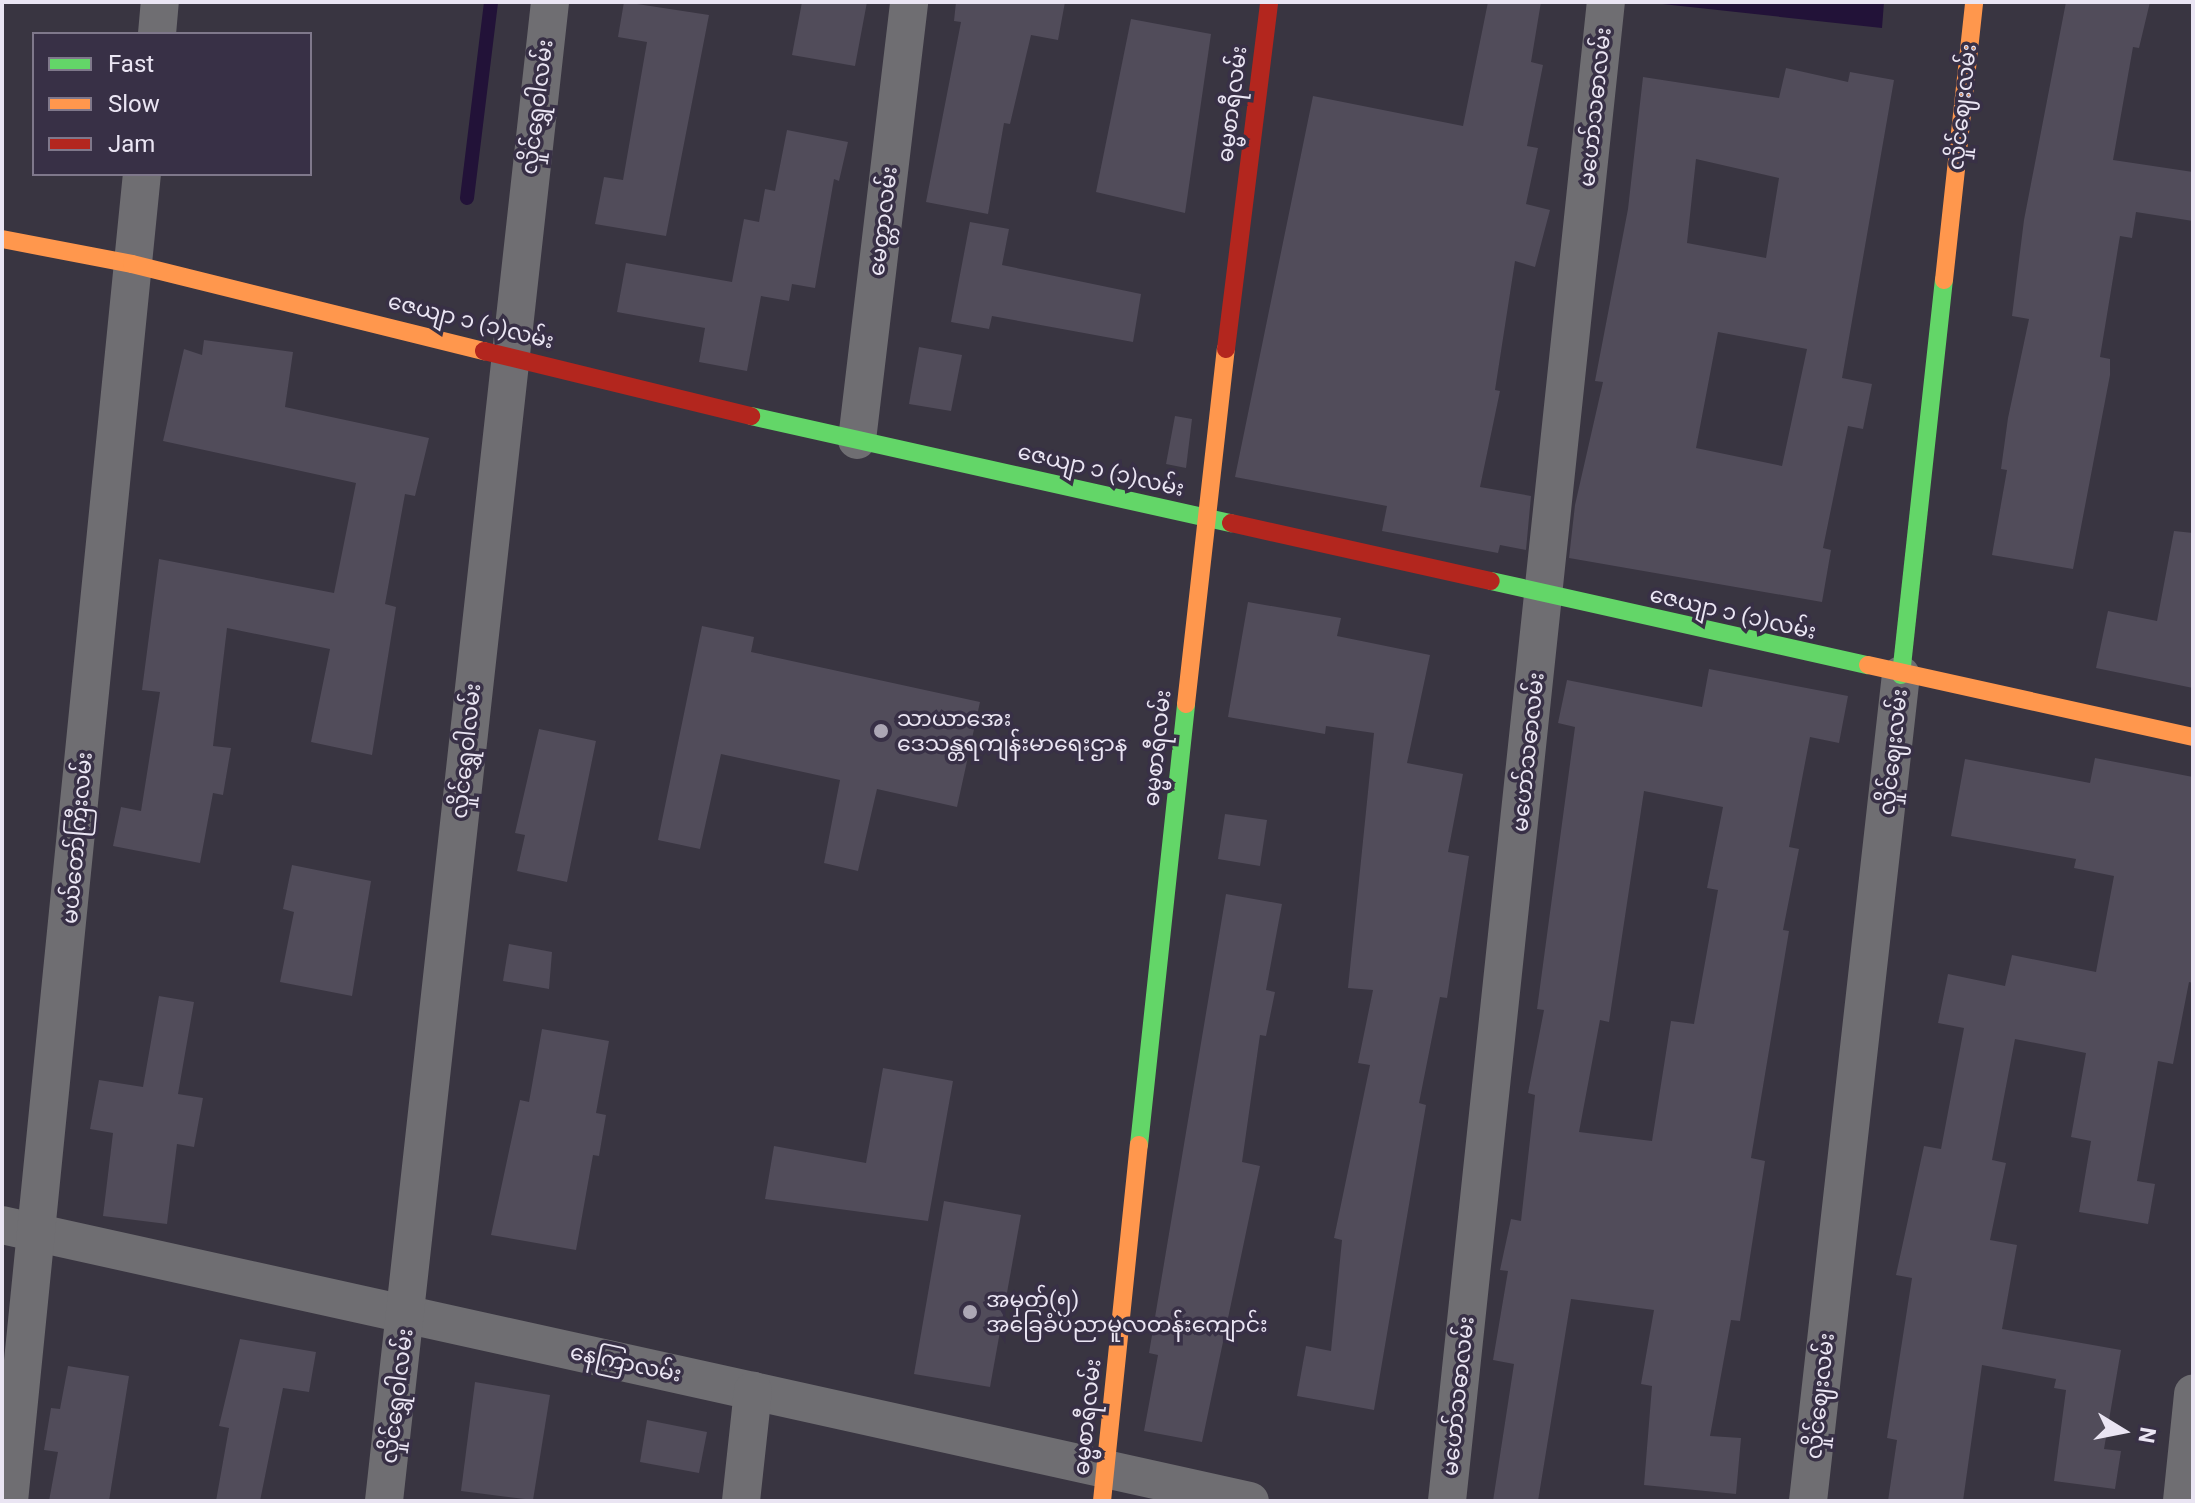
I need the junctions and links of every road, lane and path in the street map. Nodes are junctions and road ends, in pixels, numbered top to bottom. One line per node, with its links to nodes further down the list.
1 (160, 2): 7 (street)
2 (550, 2): 11 (street, လှိုင်ရွှေဝါလမ်း)
3 (909, 2): 12 (street, မေတ္တာလမ်း)
4 (1269, 2): 13 (street, ဓမ္မစာရီလမ်း)
5 (1606, 2): 14 (street, မဟော်သဓာလမ်း)
6 (1974, 2): 15 (street, လှိုင်ဈေးလမ်း)
7 (157, 32)
8 (142, 176): 10 (street, မယ်တော်ကြီးလမ်း)
9 (2, 239): 10 (street, ဇေယျာ ၁ (၁)လမ်း)
10 (132, 264): 11 (street, ဇေယျာ ၁ (၁)လမ်း); 18 (street, မယ်တော်ကြီးလမ်း)
11 (507, 354): 12 (street, ဇေယျာ ၁ (၁)လမ်း); 19 (street, လှိုင်ရွှေဝါလမ်း)
12 (857, 440): 13 (street, ဇေယျာ ၁ (၁)လမ်း)
13 (1205, 518): 14 (street, ဇေယျာ ၁ (၁)လမ်း); 22 (street, ဓမ္မစာရီလမ်း)
14 (1544, 596): 15 (street, ဇေယျာ ၁ (၁)လမ်း); 27 (street, မဟော်သဓာလမ်း)
15 (1901, 675): 16 (street, ဇေယျာ ၁ (၁)လမ်း); 28 (street, လှိုင်ဈေးလမ်း)
16 (2193, 737)
17 (2, 1225): 18 (street, နေကြာလမ်း)
18 (39, 1234): 19 (street, နေကြာလမ်း); 23 (street, မယ်တော်ကြီးလမ်း)
19 (407, 1316): 20 (street, နေကြာလမ်း); 24 (street, လှိုင်ရွှေဝါလမ်း)
20 (753, 1391): 22 (street, နေကြာလမ်း); 25 (street)
21 (2193, 1394): 29 (street)
22 (1104, 1485): 26 (street, နေကြာလမ်း)
23 (9, 1501)
24 (384, 1501)
25 (741, 1501)
26 (1250, 1501)
27 (1447, 1501)
28 (1808, 1501)
29 (2182, 1501)

